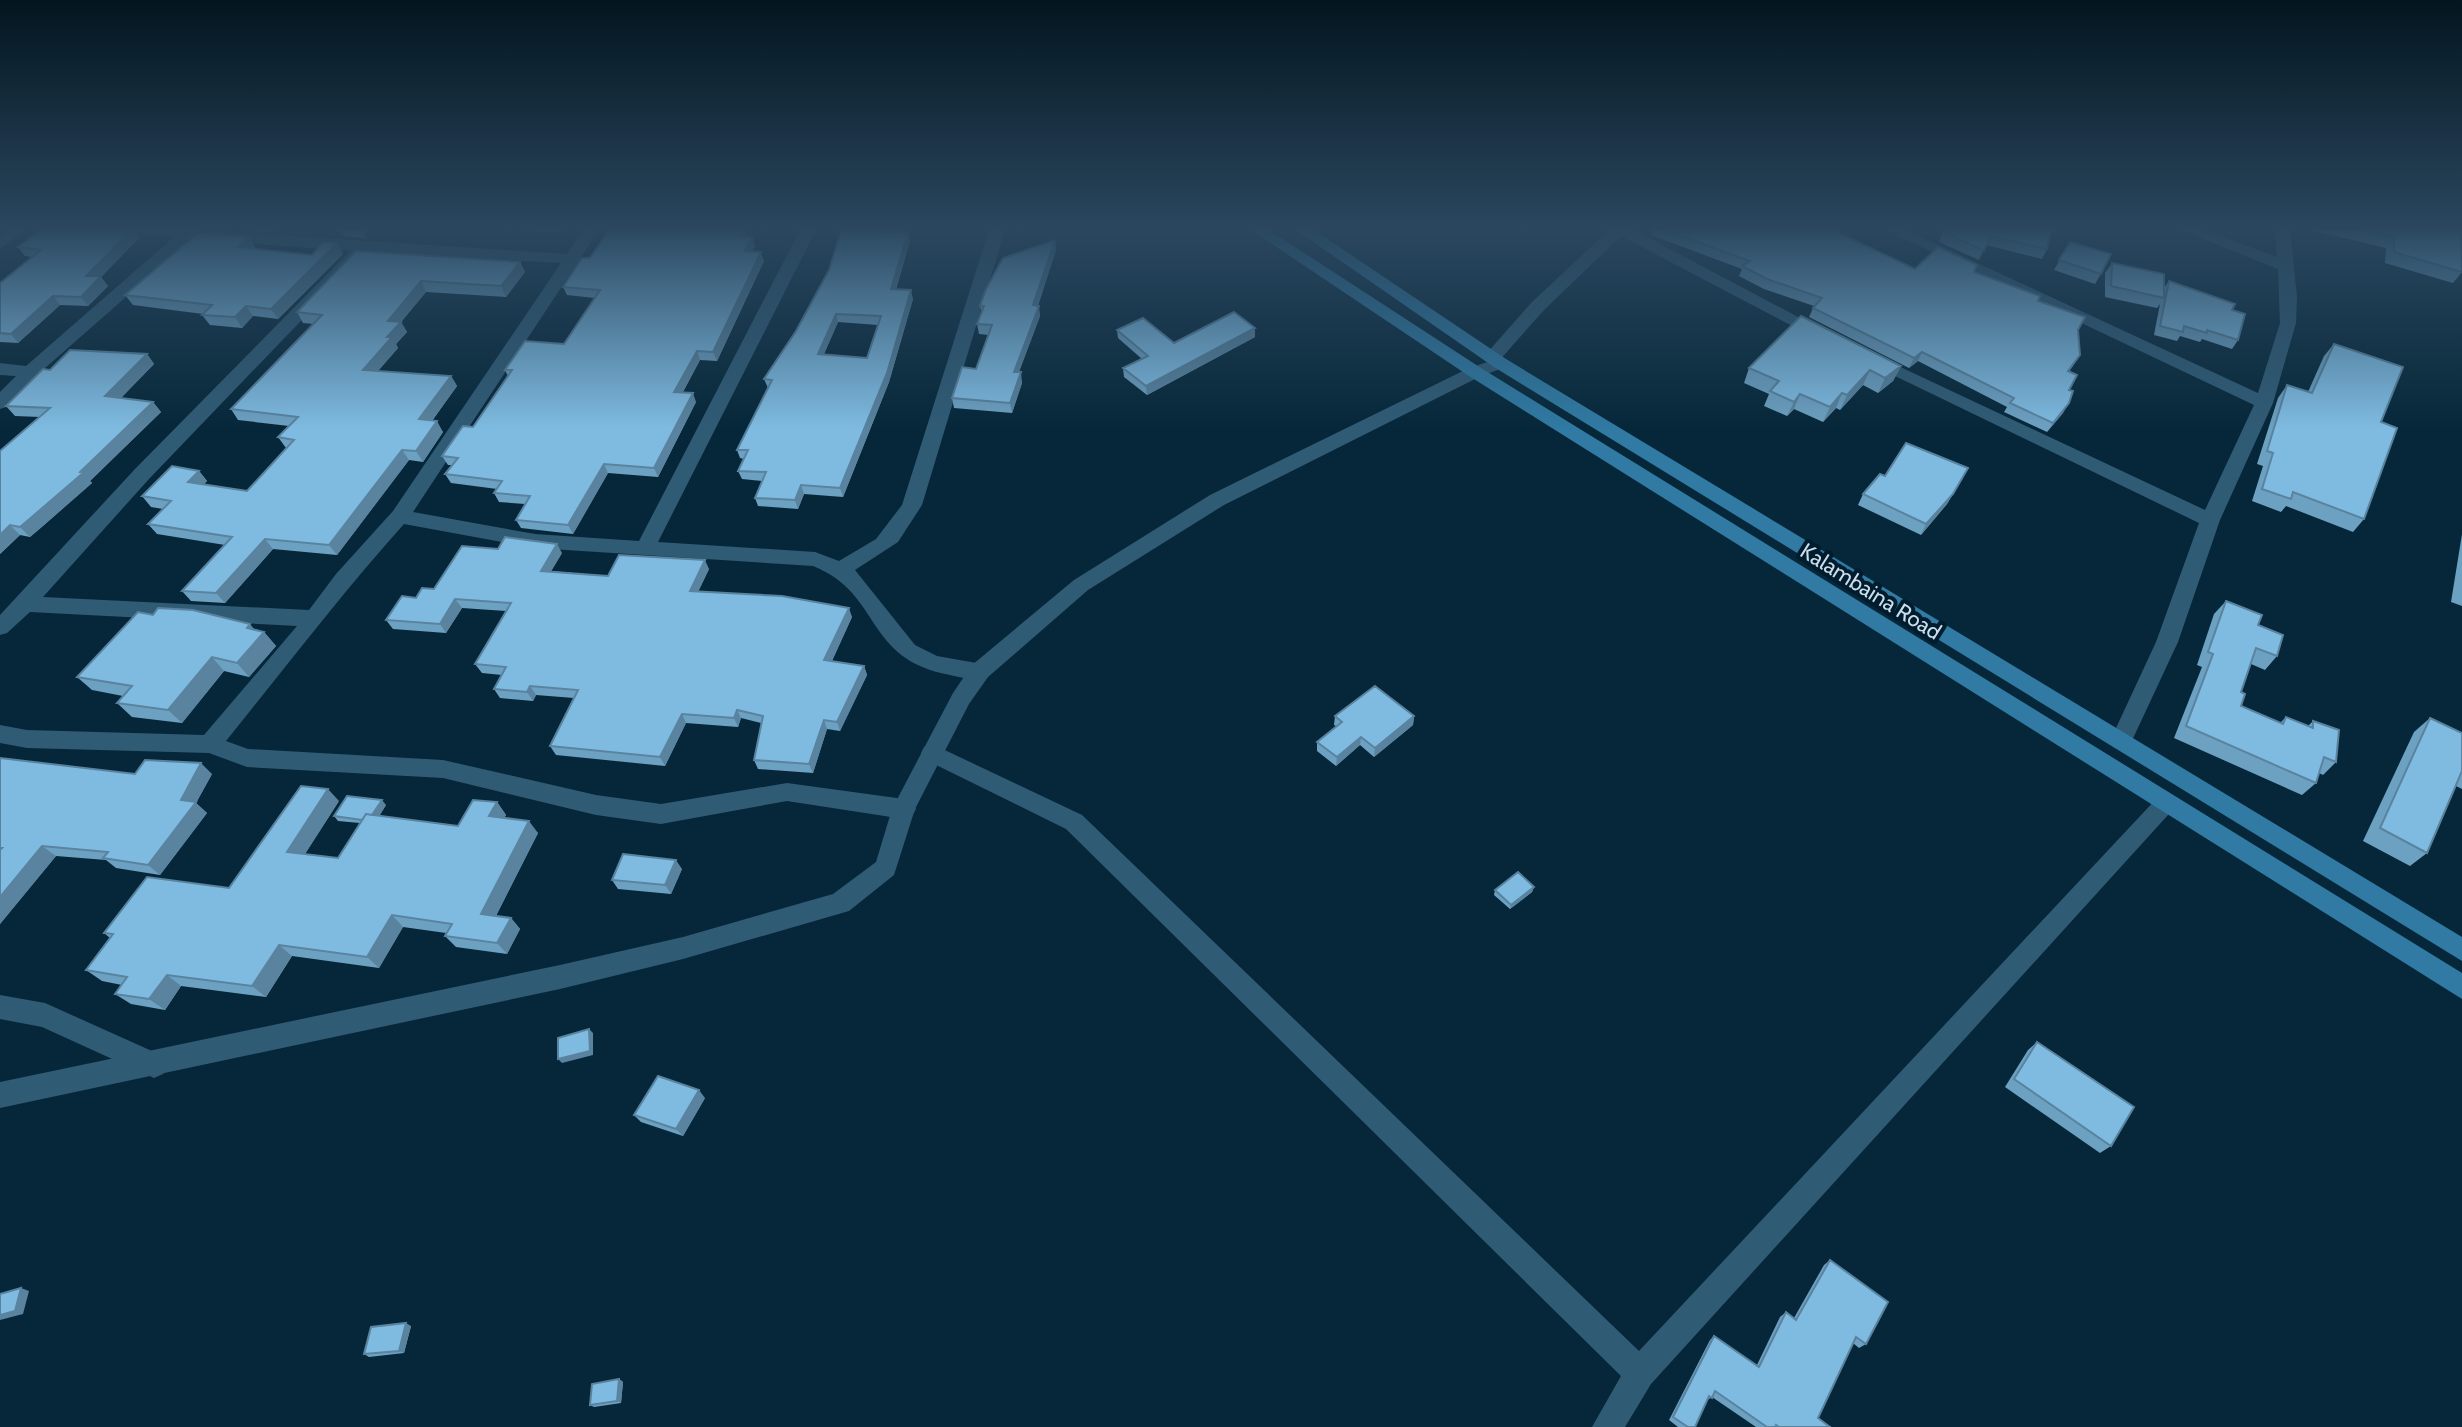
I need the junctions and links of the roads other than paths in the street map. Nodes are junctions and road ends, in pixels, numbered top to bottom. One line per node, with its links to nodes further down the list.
1 (116, 297): 14 (street)
2 (315, 297): 21 (street)
3 (546, 297): 17 (street)
4 (774, 297): 19 (street)
5 (976, 297): 20 (street)
6 (1373, 297): 12 (main road, Kalambaina Road)
7 (1396, 297): 12 (main road, Kalambaina Road)
8 (1548, 297): 12 (street)
9 (1749, 297): 18 (street)
10 (2036, 297): 16 (street)
11 (2287, 297): 16 (street)
12 (1489, 364): 24 (street); 26 (main road, Kalambaina Road); 29 (main road, Kalambaina Road)
13 (0, 369): 14 (street)
14 (30, 372): 15 (street)
15 (0, 403)
16 (2264, 403): 18 (street)
17 (400, 516): 19 (street); 22 (street)
18 (2210, 520): 26 (street)
19 (645, 548): 20 (street)
20 (842, 568): 24 (street)
21 (25, 604): 22 (street); 23 (street)
22 (315, 618): 27 (street)
23 (0, 627)
24 (980, 671): 28 (street)
25 (0, 734): 27 (street)
26 (2121, 741): 31 (main road, Kalambaina Road)
27 (210, 744): 30 (street)
28 (932, 753): 30 (street); 36 (street)
29 (2166, 804): 32 (main road, Kalambaina Road); 36 (street)
30 (904, 809): 34 (street)
31 (2462, 950)
32 (2462, 987)
33 (0, 1007): 34 (street)
34 (154, 1065): 35 (street)
35 (0, 1095)
36 (1640, 1373): 37 (street)
37 (1608, 1427)

